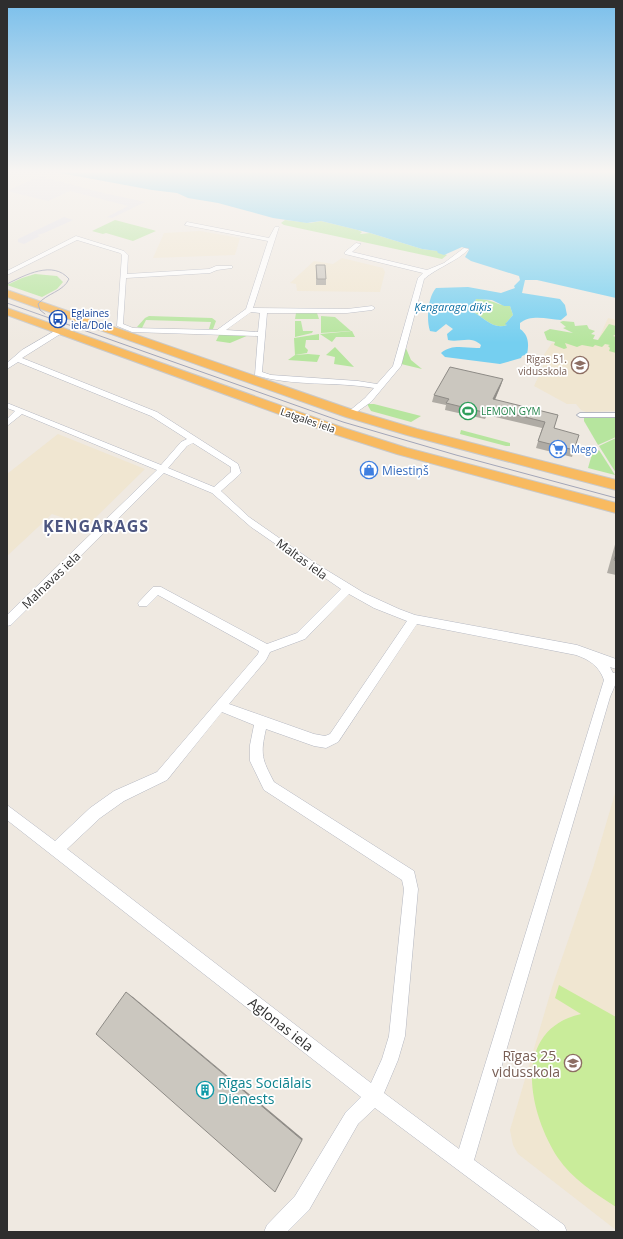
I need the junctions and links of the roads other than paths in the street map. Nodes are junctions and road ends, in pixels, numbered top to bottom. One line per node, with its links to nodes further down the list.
1 (207, 228): 3 (street)
2 (277, 228): 3 (street)
3 (271, 240): 12 (street)
4 (358, 244): 7 (street)
5 (466, 249): 7 (street)
6 (230, 267): 9 (street)
7 (428, 272): 22 (street)
8 (7, 273): 9 (street)
9 (123, 276): 15 (street)
10 (7, 293): 15 (highway, Latgales iela)
11 (372, 308): 14 (street)
12 (249, 310): 14 (street); 17 (street)
13 (7, 311): 16 (highway, Latgales iela)
14 (264, 311): 18 (street)
15 (121, 330): 17 (street); 21 (highway, Latgales iela)
16 (61, 331): 19 (street); 31 (highway, Latgales iela)
17 (219, 332): 18 (street)
18 (262, 334): 21 (street)
19 (17, 359): 20 (street); 30 (street)
20 (7, 367)
21 (260, 378): 22 (street); 25 (highway, Latgales iela)
22 (379, 388): 25 (street)
23 (7, 405): 24 (street, Maltas iela)
24 (20, 412): 28 (street); 32 (street, Maltas iela)
25 (351, 414): 29 (highway, Latgales iela)
26 (580, 415): 27 (street)
27 (616, 415)
28 (7, 423)
29 (390, 426): 31 (highway); 33 (highway, Latgales iela)
30 (192, 440): 32 (street, Malnavas iela); 34 (street)
31 (377, 443): 35 (highway, Latgales iela)
32 (163, 469): 34 (street, Maltas iela); 39 (street, Malnavas iela)
33 (616, 485)
34 (215, 491): 36 (street, Maltas iela)
35 (616, 508)
36 (347, 590): 38 (street, Maltas iela); 40 (street)
37 (143, 603): 40 (street)
38 (414, 619): 41 (street, Maltas iela); 45 (street)
39 (7, 622)
40 (266, 649): 44 (street)
41 (592, 655): 42 (street, Maltas iela); 43 (street)
42 (616, 664)
43 (613, 679): 49 (street)
44 (220, 706): 45 (street); 47 (street)
45 (261, 722): 48 (street)
46 (7, 812): 47 (street, Aglonas iela)
47 (56, 850): 48 (street, Aglonas iela)
48 (374, 1096): 49 (street, Aglonas iela); 50 (street)
49 (464, 1164): 51 (street, Aglonas iela)
50 (274, 1232)
51 (557, 1232)

